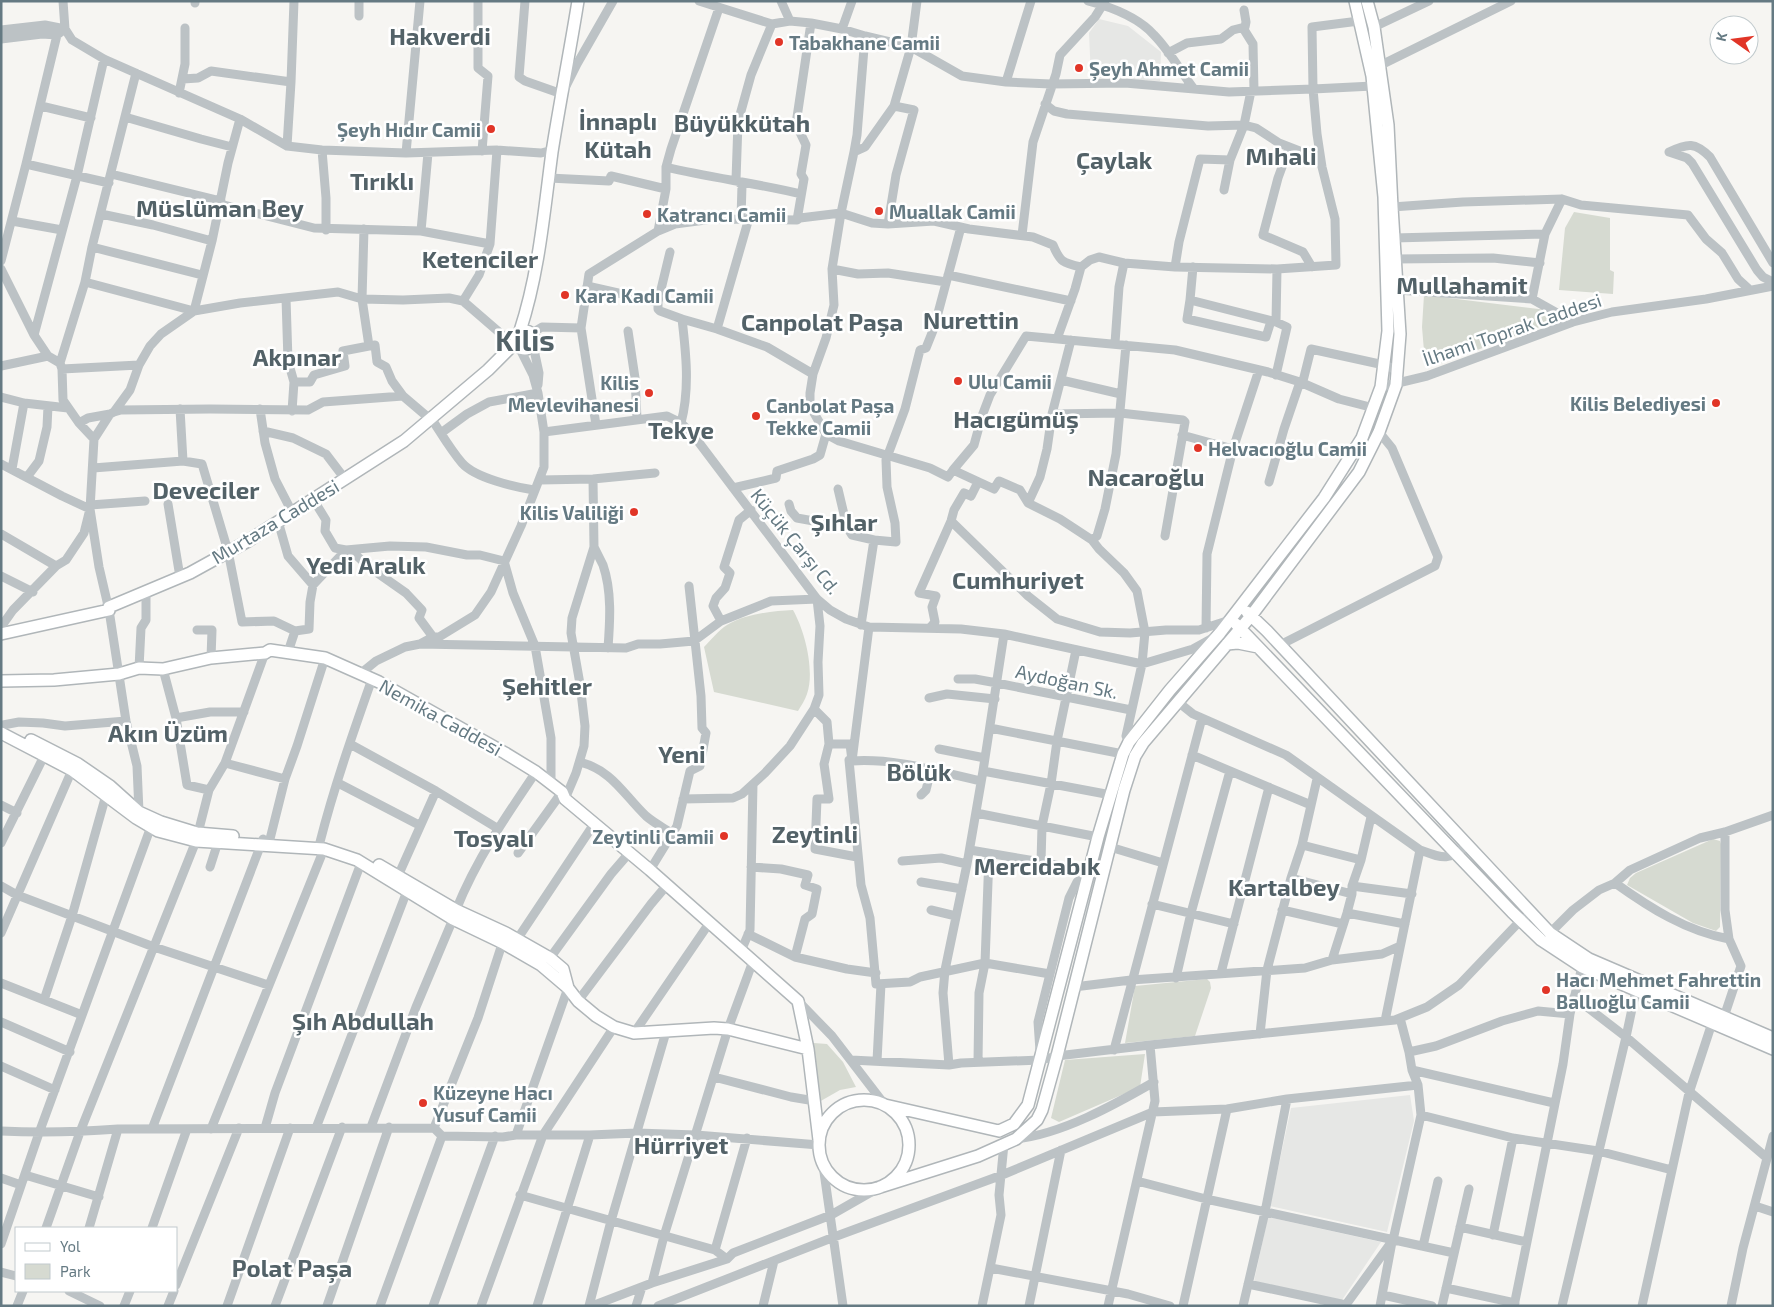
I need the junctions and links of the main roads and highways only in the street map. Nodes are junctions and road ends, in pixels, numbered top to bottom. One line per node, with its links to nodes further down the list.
1 (578, 1): 4 (main road)
2 (1355, 1): 8 (main road)
3 (1367, 1): 7 (main road)
4 (531, 294): 5 (main road); 6 (main road)
5 (532, 333): 6 (main road); 6 (main road)
6 (519, 340): 13 (main road, Murtaza Caddesi)
7 (1261, 603): 9 (main road); 12 (main road)
8 (1241, 607): 9 (main road); 10 (main road)
9 (1252, 616): 11 (main road); 12 (main road)
10 (1231, 620): 11 (main road); 28 (main road)
11 (1240, 628): 14 (main road); 15 (main road)
12 (1267, 631): 25 (main road)
13 (1, 634)
14 (1227, 644): 15 (main road); 30 (main road)
15 (1258, 647): 27 (main road)
16 (1, 681): 26 (main road, Nemika Caddesi)
17 (2, 727): 18 (main road); 18 (main road)
18 (152, 822): 19 (main road)
19 (197, 837): 20 (main road); 20 (main road)
20 (264, 841): 21 (main road)
21 (322, 846): 22 (main road); 22 (main road)
22 (454, 915): 23 (main road)
23 (509, 941): 24 (main road); 24 (main road)
24 (568, 988): 26 (main road)
25 (1773, 1038)
26 (808, 1049): 29 (main road)
27 (1773, 1049)
28 (885, 1105): 29 (main road); 30 (main road)
29 (819, 1142): 30 (main road)
30 (880, 1187)

